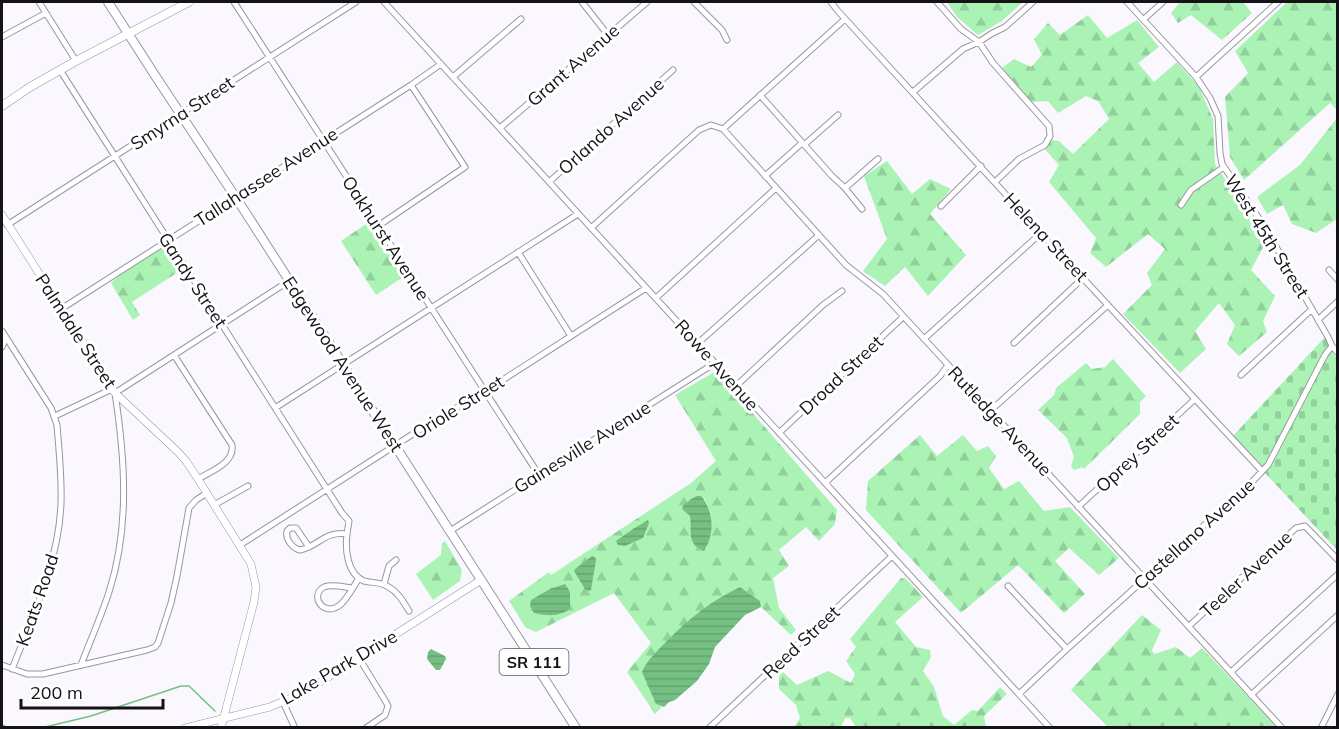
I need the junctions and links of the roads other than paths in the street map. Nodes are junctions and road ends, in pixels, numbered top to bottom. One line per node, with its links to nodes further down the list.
1 (39, 2): 16 (street)
2 (108, 2): 20 (main road, Edgewood Avenue West / SR 111)
3 (189, 2): 20 (main road)
4 (234, 2): 25 (street, Oakhurst Avenue)
5 (356, 2): 25 (street, Smyrna Street)
6 (387, 2): 27 (street, Rowe Avenue)
7 (582, 2): 21 (street)
8 (647, 2): 21 (street, Grant Avenue)
9 (694, 2): 23 (street)
10 (831, 2): 18 (street, Helena Street)
11 (937, 2): 24 (street)
12 (1033, 2): 24 (street)
13 (1127, 2): 19 (street, West 45th Street)
14 (1163, 2): 19 (street)
15 (1278, 2): 31 (street)
16 (46, 13): 22 (street); 26 (street)
17 (521, 19): 30 (street)
18 (845, 19): 33 (street, Helena Street); 34 (street)
19 (1143, 20): 31 (street, West 45th Street)
20 (128, 33): 26 (main road); 36 (main road, Edgewood Avenue West / SR 111)
21 (608, 35): 38 (street, Grant Avenue)
22 (2, 37)
23 (727, 40)
24 (979, 42): 33 (street); 48 (street)
25 (269, 57): 36 (street, Smyrna Street); 40 (street, Oakhurst Avenue)
26 (76, 61): 28 (main road)
27 (441, 64): 30 (street, Rowe Avenue); 32 (street, Tallahassee Avenue)
28 (60, 70): 35 (main road); 42 (street, Gandy Street)
29 (673, 70): 47 (street, Orlando Avenue)
30 (453, 76): 38 (street, Rowe Avenue)
31 (1196, 77): 45 (street, West 45th Street)
32 (411, 85): 40 (street, Tallahassee Avenue); 58 (street)
33 (913, 92): 44 (street, Helena Street)
34 (760, 95): 39 (street); 41 (street)
35 (2, 104)
36 (181, 114): 42 (street, Smyrna Street); 51 (main road, Edgewood Avenue West / SR 111)
37 (838, 115): 41 (street)
38 (500, 128): 47 (street, Rowe Avenue)
39 (723, 129): 46 (street, Rutledge Avenue); 59 (street, Rutledge Avenue)
40 (322, 140): 51 (street, Tallahassee Avenue); 58 (street, Oakhurst Avenue)
41 (803, 144): 46 (street); 50 (street)
42 (114, 157): 57 (street, Smyrna Street); 62 (street, Gandy Street)
43 (878, 159): 50 (street)
44 (981, 166): 48 (street, Helena Street); 53 (street)
45 (1224, 166): 52 (street); 75 (street, West 45th Street)
46 (765, 176): 49 (street, Rutledge Avenue)
47 (549, 182): 55 (street, Rowe Avenue)
48 (995, 182): 60 (street, Helena Street)
49 (776, 188): 61 (street, Rutledge Avenue); 70 (street)
50 (845, 188): 54 (street)
51 (236, 197): 62 (street, Tallahassee Avenue); 66 (main road, Edgewood Avenue West / SR 111)
52 (1181, 205)
53 (941, 206)
54 (862, 209)
55 (578, 214): 59 (street, Rowe Avenue); 63 (street)
56 (2, 215): 57 (street, Palmdale Street)
57 (8, 225): 74 (street, Palmdale Street)
58 (378, 226): 73 (street, Oakhurst Avenue)
59 (591, 228): 68 (street, Rowe Avenue)
60 (1041, 233): 65 (street, Helena Street); 82 (street)
61 (819, 234): 76 (street, Rutledge Avenue); 84 (street)
62 (167, 240): 74 (street, Tallahassee Avenue); 78 (street, Gandy Street)
63 (518, 252): 73 (street); 80 (street)
64 (1329, 270): 67 (street)
65 (1083, 278): 72 (street, Helena Street); 83 (street)
66 (289, 280): 78 (street); 90 (main road, Edgewood Avenue West / SR 111)
67 (1338, 280)
68 (646, 288): 70 (street, Rowe Avenue); 80 (street, Oriole Street)
69 (842, 291): 93 (street)
70 (656, 298): 84 (street, Rowe Avenue)
71 (1338, 301): 77 (street)
72 (1108, 305): 96 (street, Helena Street); 98 (street)
73 (430, 308): 90 (street); 95 (street, Oakhurst Avenue)
74 (61, 309): 94 (street, Palmdale Street)
75 (1312, 309): 77 (street, West 45th Street); 92 (street)
76 (903, 317): 82 (street, Rutledge Avenue); 100 (street, Droad Street)
77 (1318, 320): 85 (street, West 45th Street)
78 (221, 324): 88 (street); 97 (street, Gandy Street)
79 (2, 331): 81 (street, Keats Road)
80 (571, 336): 95 (street, Oriole Street)
81 (6, 337): 86 (street); 99 (street, Keats Road)
82 (924, 339): 91 (street, Rutledge Avenue)
83 (1014, 343)
84 (697, 344): 89 (street, Rowe Avenue)
85 (1332, 346): 87 (street, West 45th Street); 102 (street, Castellano Avenue)
86 (2, 347)
87 (1338, 353)
88 (174, 355): 94 (street); 104 (street)
89 (715, 363): 93 (street, Rowe Avenue); 103 (street, Gainesville Avenue)
90 (343, 364): 97 (street); 101 (main road, Edgewood Avenue West / SR 111)
91 (948, 365): 98 (street, Rutledge Avenue); 105 (street)
92 (1241, 375)
93 (736, 386): 100 (street, Rowe Avenue)
94 (113, 391): 99 (street); 104 (street, Palmdale Street); 131 (street)
95 (484, 392): 101 (street, Oriole Street); 103 (street, Oakhurst Avenue)
96 (1195, 399): 102 (street, Helena Street); 110 (street, Oprey Street)
97 (275, 408): 107 (street, Gandy Street)
98 (990, 411): 110 (street, Rutledge Avenue)
99 (55, 416): 132 (street, Keats Road)
100 (779, 433): 105 (street, Rowe Avenue)
101 (395, 446): 107 (street, Oriole Street); 111 (main road, Edgewood Avenue West / SR 111)
102 (1262, 471): 120 (street, Castellano Avenue)
103 (538, 475): 111 (street, Gainesville Avenue)
104 (198, 479): 108 (street, Palmdale Street)
105 (825, 483): 115 (street, Rowe Avenue)
106 (248, 486): 109 (street)
107 (327, 490): 112 (street, Gandy Street); 113 (street, Oriole Street)
108 (207, 494): 109 (street, Palmdale Street); 131 (street)
109 (214, 505): 113 (street, Palmdale Street)
110 (1078, 507): 120 (street, Rutledge Avenue)
111 (450, 531): 121 (main road, Edgewood Avenue West / SR 111)
112 (346, 534): 114 (street); 119 (street, Gandy Street)
113 (240, 545): 137 (street, Palmdale Street)
114 (309, 547): 114 (street)
115 (892, 556): 134 (street, Rowe Avenue); 147 (street, Reed Street)
116 (396, 560): 122 (street)
117 (1338, 560): 127 (street, Teeler Avenue)
118 (1338, 574): 133 (street)
119 (359, 578): 122 (street); 124 (street)
120 (1146, 579): 127 (street, Rutledge Avenue); 128 (street, Castellano Avenue)
121 (481, 580): 129 (street, Lake Park Drive); 146 (main road, Edgewood Avenue West / SR 111)
122 (384, 584): 125 (street)
123 (1008, 586): 128 (street)
124 (352, 588): 124 (street)
125 (409, 611)
126 (1338, 615): 136 (street)
127 (1189, 626): 133 (street, Rutledge Avenue)
128 (1067, 649): 134 (street, Castellano Avenue)
129 (358, 658): 138 (street, Lake Park Drive); 145 (street)
130 (2, 665): 132 (street)
131 (81, 665): 132 (street)
132 (12, 669)
133 (1231, 672): 136 (street, Rutledge Avenue)
134 (1019, 694): 148 (street, Rowe Avenue)
135 (1338, 694): 150 (street)
136 (1251, 695): 149 (street, Rutledge Avenue)
137 (229, 699): 139 (street); 140 (street, Palmdale Street)
138 (283, 702): 139 (street, Lake Park Drive); 144 (street)
139 (245, 714): 140 (street, Lake Park Drive)
140 (223, 718): 141 (street, Lake Park Drive); 143 (street, Palmdale Street)
141 (206, 725): 142 (street, Lake Park Drive)
142 (185, 728)
143 (221, 728)
144 (296, 728)
145 (366, 728)
146 (576, 728)
147 (709, 728)
148 (1050, 728)
149 (1282, 728)
150 (1321, 728)

